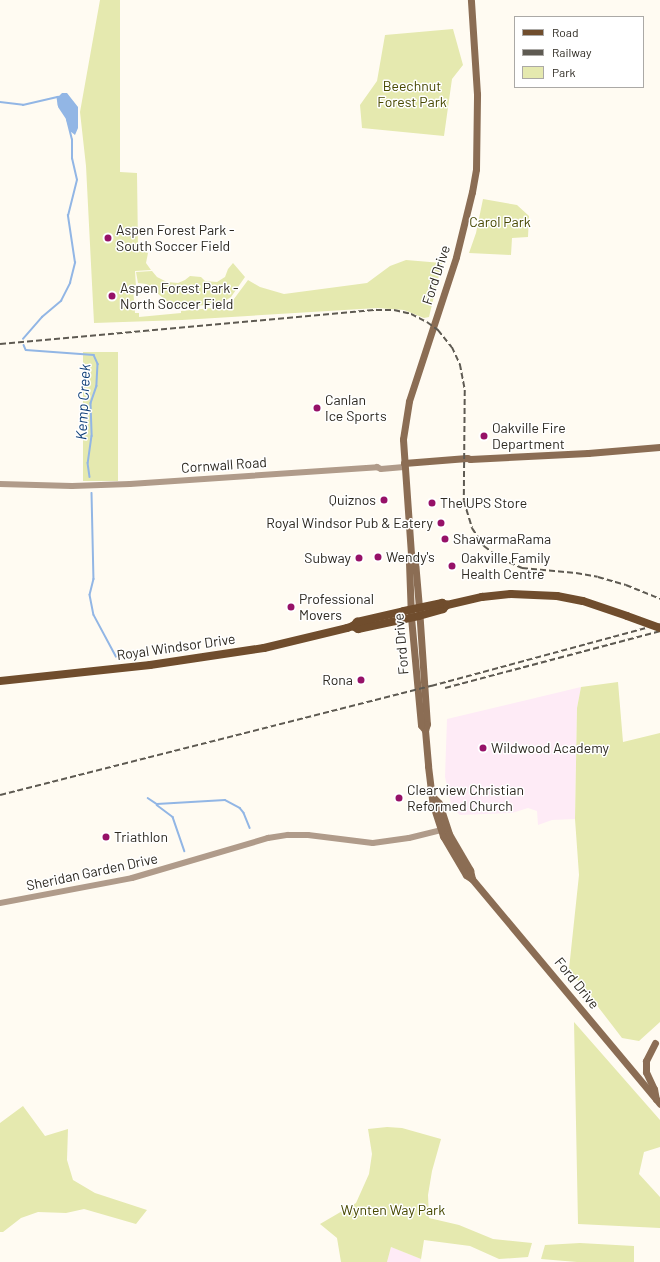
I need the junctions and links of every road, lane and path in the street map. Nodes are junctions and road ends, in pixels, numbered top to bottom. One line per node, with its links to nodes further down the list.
1 (472, 0): 3 (main road, Ford Drive)
2 (660, 446): 3 (main road, Cornwall Road)
3 (404, 465): 4 (street, Cornwall Road); 5 (main road, Ford Drive)
4 (0, 484)
5 (415, 612): 6 (main road, Royal Windsor Drive, bridge); 7 (main road, Royal Windsor Drive); 8 (main road, Ford Drive)
6 (660, 628)
7 (0, 681)
8 (444, 829): 9 (street, Sheridan Garden Drive); 11 (main road, Ford Drive)
9 (0, 903)
10 (655, 1043): 11 (main road)
11 (658, 1101)

